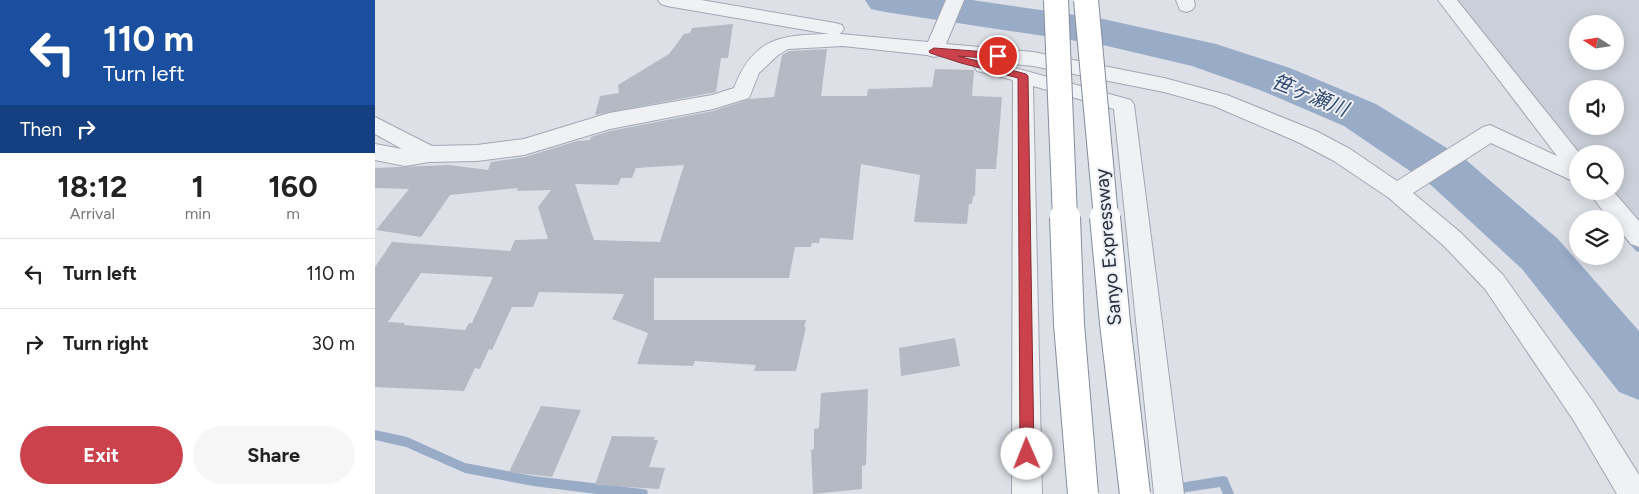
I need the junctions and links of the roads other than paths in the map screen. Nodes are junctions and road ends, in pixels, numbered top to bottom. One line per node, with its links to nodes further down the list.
1 (667, 0): 6 (street)
2 (955, 0): 6 (street)
3 (1056, 0): 17 (highway, Sanyo Expressway, bridge)
4 (1086, 0): 18 (highway, Sanyo Expressway, bridge)
5 (1447, 0): 11 (street)
6 (936, 46): 7 (street); 10 (street); 13 (street)
7 (1023, 76): 16 (street); 19 (street)
8 (375, 125): 10 (street)
9 (375, 152): 10 (street)
10 (429, 154)
11 (1569, 156)
12 (1569, 171): 13 (street)
13 (1403, 188): 20 (street)
14 (1607, 200): 15 (street)
15 (1639, 237)
16 (1027, 494)
17 (1083, 494)
18 (1135, 494)
19 (1169, 494)
20 (1634, 494)

